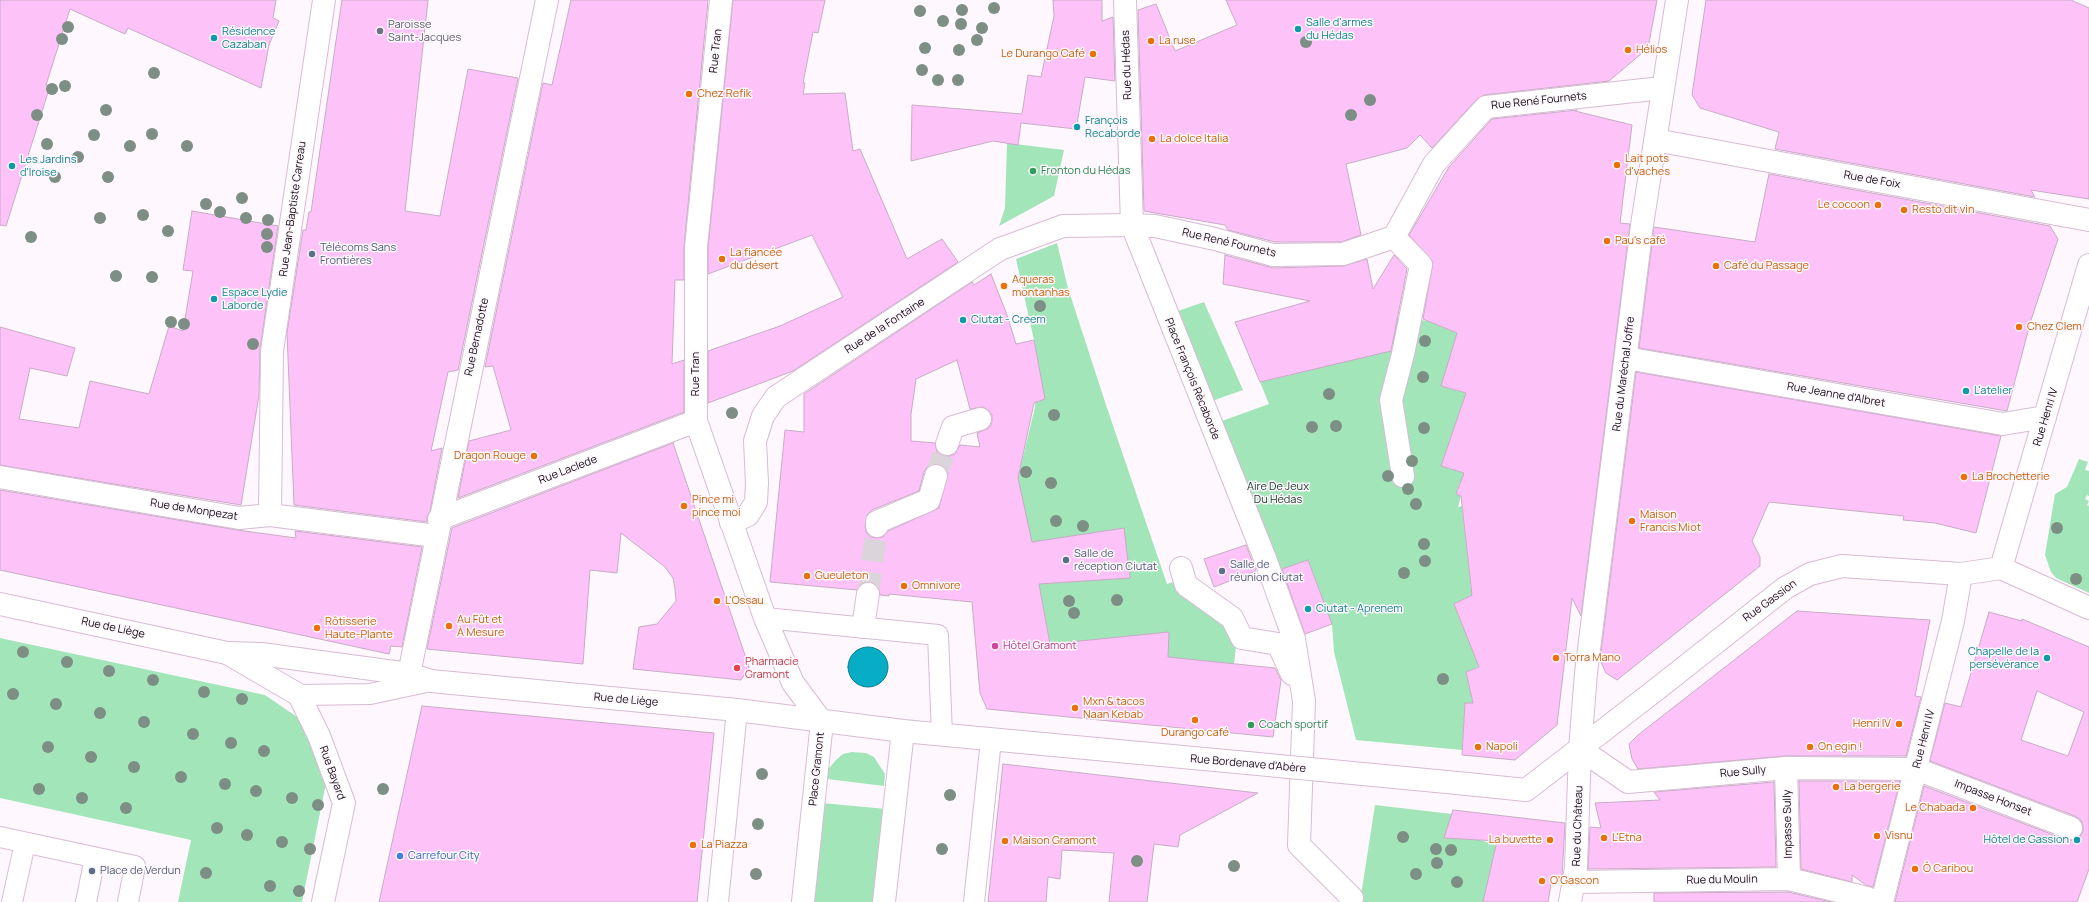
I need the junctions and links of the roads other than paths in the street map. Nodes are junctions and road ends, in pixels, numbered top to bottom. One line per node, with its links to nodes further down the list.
1 (324, 0): 20 (street, Rue Jean-Baptiste Carreau)
2 (547, 0): 23 (street, Rue Bernadotte)
3 (721, 0): 15 (street, Rue Tran)
4 (1125, 0): 9 (street, Rue du Hédas)
5 (1677, 0): 6 (street, Rue du Maréchal Joffre)
6 (1662, 88): 7 (street, Rue du Maréchal Joffre); 10 (street, Rue René Fournets)
7 (1654, 140): 8 (street, Rue de Foix); 12 (street, Rue du Maréchal Joffre)
8 (2089, 220)
9 (1132, 225): 10 (street, Rue René Fournets); 21 (street, Rue de la Fontaine); 36 (street, Place François Récaborde)
10 (1394, 237): 18 (street)
11 (2089, 265): 13 (street, Rue Henri IV)
12 (1626, 358): 13 (street, Rue Jeanne d'Albret); 42 (street, Rue du Maréchal Joffre)
13 (2045, 418): 25 (street, Rue Henri IV)
14 (980, 419): 16 (street)
15 (696, 421): 21 (street, Rue Tran); 23 (street, Rue Laclede)
16 (947, 444)
17 (936, 476): 22 (street)
18 (1403, 476)
19 (0, 477): 20 (street, Rue de Monpezat)
20 (270, 515): 23 (street, Rue de Monpezat)
21 (732, 523): 30 (street, Rue Tran)
22 (877, 526)
23 (438, 528): 33 (street, Rue Bernadotte)
24 (1181, 568): 36 (street)
25 (2001, 568): 26 (street, Rue Gassion); 29 (street)
26 (1962, 574): 42 (street, Rue Gassion); 44 (street, Rue Henri IV)
27 (868, 594): 31 (street)
28 (0, 604): 32 (street, Rue de Liège)
29 (2089, 608)
30 (765, 618): 31 (lane); 38 (street, Rue Tran)
31 (863, 627): 40 (lane)
32 (227, 652): 33 (street, Rue de Liège); 35 (street, Rue de Liège)
33 (409, 674): 34 (street, Rue de Liège)
34 (431, 681): 35 (lane, Rue de Liège); 37 (street, Rue de Liège)
35 (299, 695): 55 (street, Rue Bayard)
36 (1304, 701): 60 (street, Place François Récaborde)
37 (737, 710): 38 (street, Rue de Liège); 56 (lane)
38 (822, 722): 39 (street, Place Gramont); 57 (street, Place Gramont)
39 (903, 732): 40 (street, Rue Bordenave d'Abère); 58 (street)
40 (942, 735): 41 (street, Rue Bordenave d'Abère)
41 (991, 740): 42 (street, Rue Bordenave d'Abère, bridge); 59 (lane)
42 (1580, 749): 43 (street, Rue Sully); 50 (street, Rue du Château)
43 (1786, 768): 44 (street, Rue Sully); 49 (street, Impasse Sully)
44 (1916, 769): 45 (street, Impasse Honset); 51 (street, Rue Henri IV)
45 (2071, 828)
46 (0, 838): 47 (lane)
47 (25, 843): 48 (lane); 52 (lane)
48 (95, 858): 53 (lane); 54 (lane)
49 (1789, 879): 50 (street, Rue du Moulin); 51 (street, Rue du Moulin)
50 (1573, 892)
51 (1878, 898)
52 (12, 902)
53 (86, 902)
54 (128, 902)
55 (323, 902)
56 (718, 902)
57 (803, 902)
58 (884, 902)
59 (974, 902)
60 (1352, 902)

